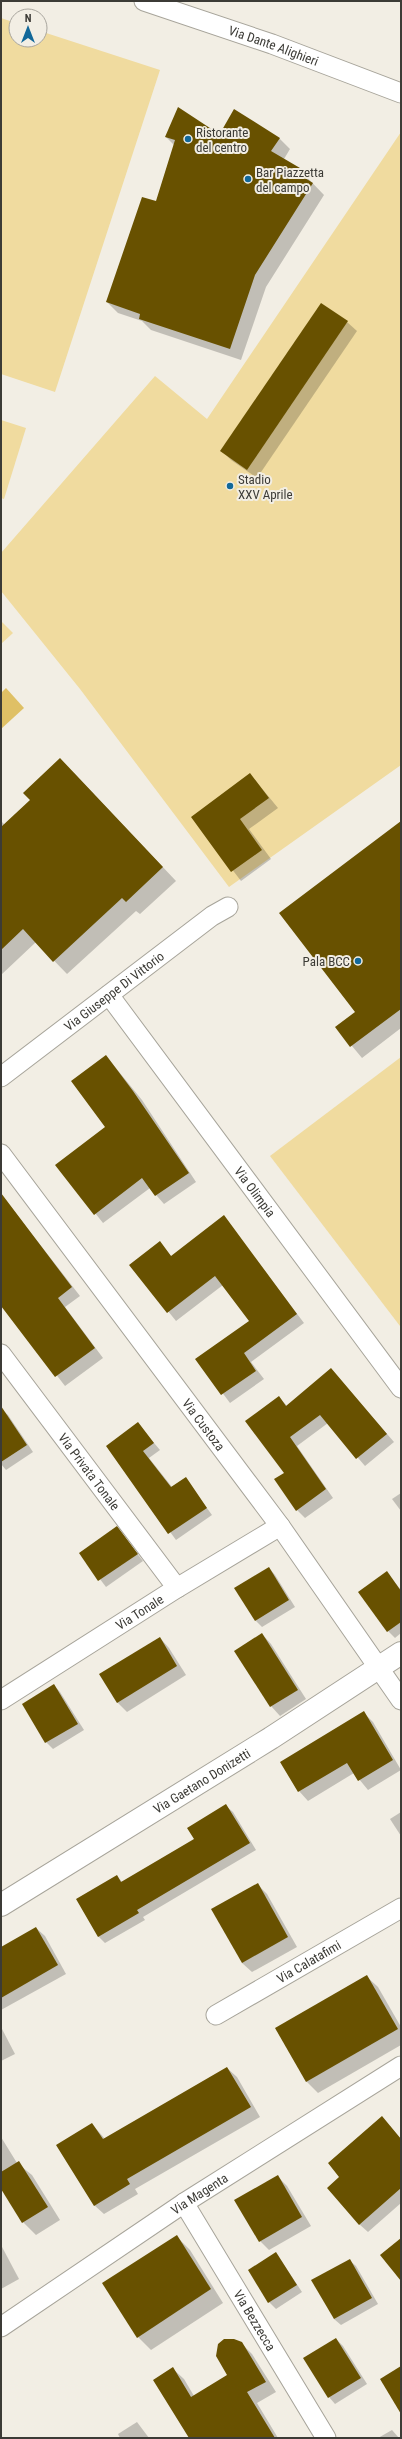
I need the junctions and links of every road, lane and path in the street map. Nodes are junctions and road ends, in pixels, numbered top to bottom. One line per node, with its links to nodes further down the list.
1 (144, 1): 2 (street, Via Dante Alighieri)
2 (401, 93)
3 (228, 906): 4 (street, Via Giuseppe Di Vittorio)
4 (109, 995): 5 (street, Via Giuseppe Di Vittorio); 8 (street, Via Olimpia)
5 (1, 1077)
6 (1, 1154): 9 (street, Via Custoza)
7 (1, 1354): 10 (street, Via Privata Tonale)
8 (401, 1388)
9 (280, 1526): 10 (street, Via Tonale); 12 (street, Via Custoza)
10 (177, 1588): 13 (street, Via Tonale)
11 (401, 1653): 12 (street, Via Gaetano Donizetti)
12 (380, 1668): 14 (street, Via Custoza); 15 (street, Via Gaetano Donizetti)
13 (1, 1700)
14 (401, 1700)
15 (1, 1905)
16 (401, 1908): 17 (street, Via Calatafimi)
17 (216, 2015)
18 (399, 2072): 19 (street, Via Magenta)
19 (184, 2203): 20 (street, Via Magenta); 21 (street, Via Bezzecca)
20 (1, 2327)
21 (326, 2438)

